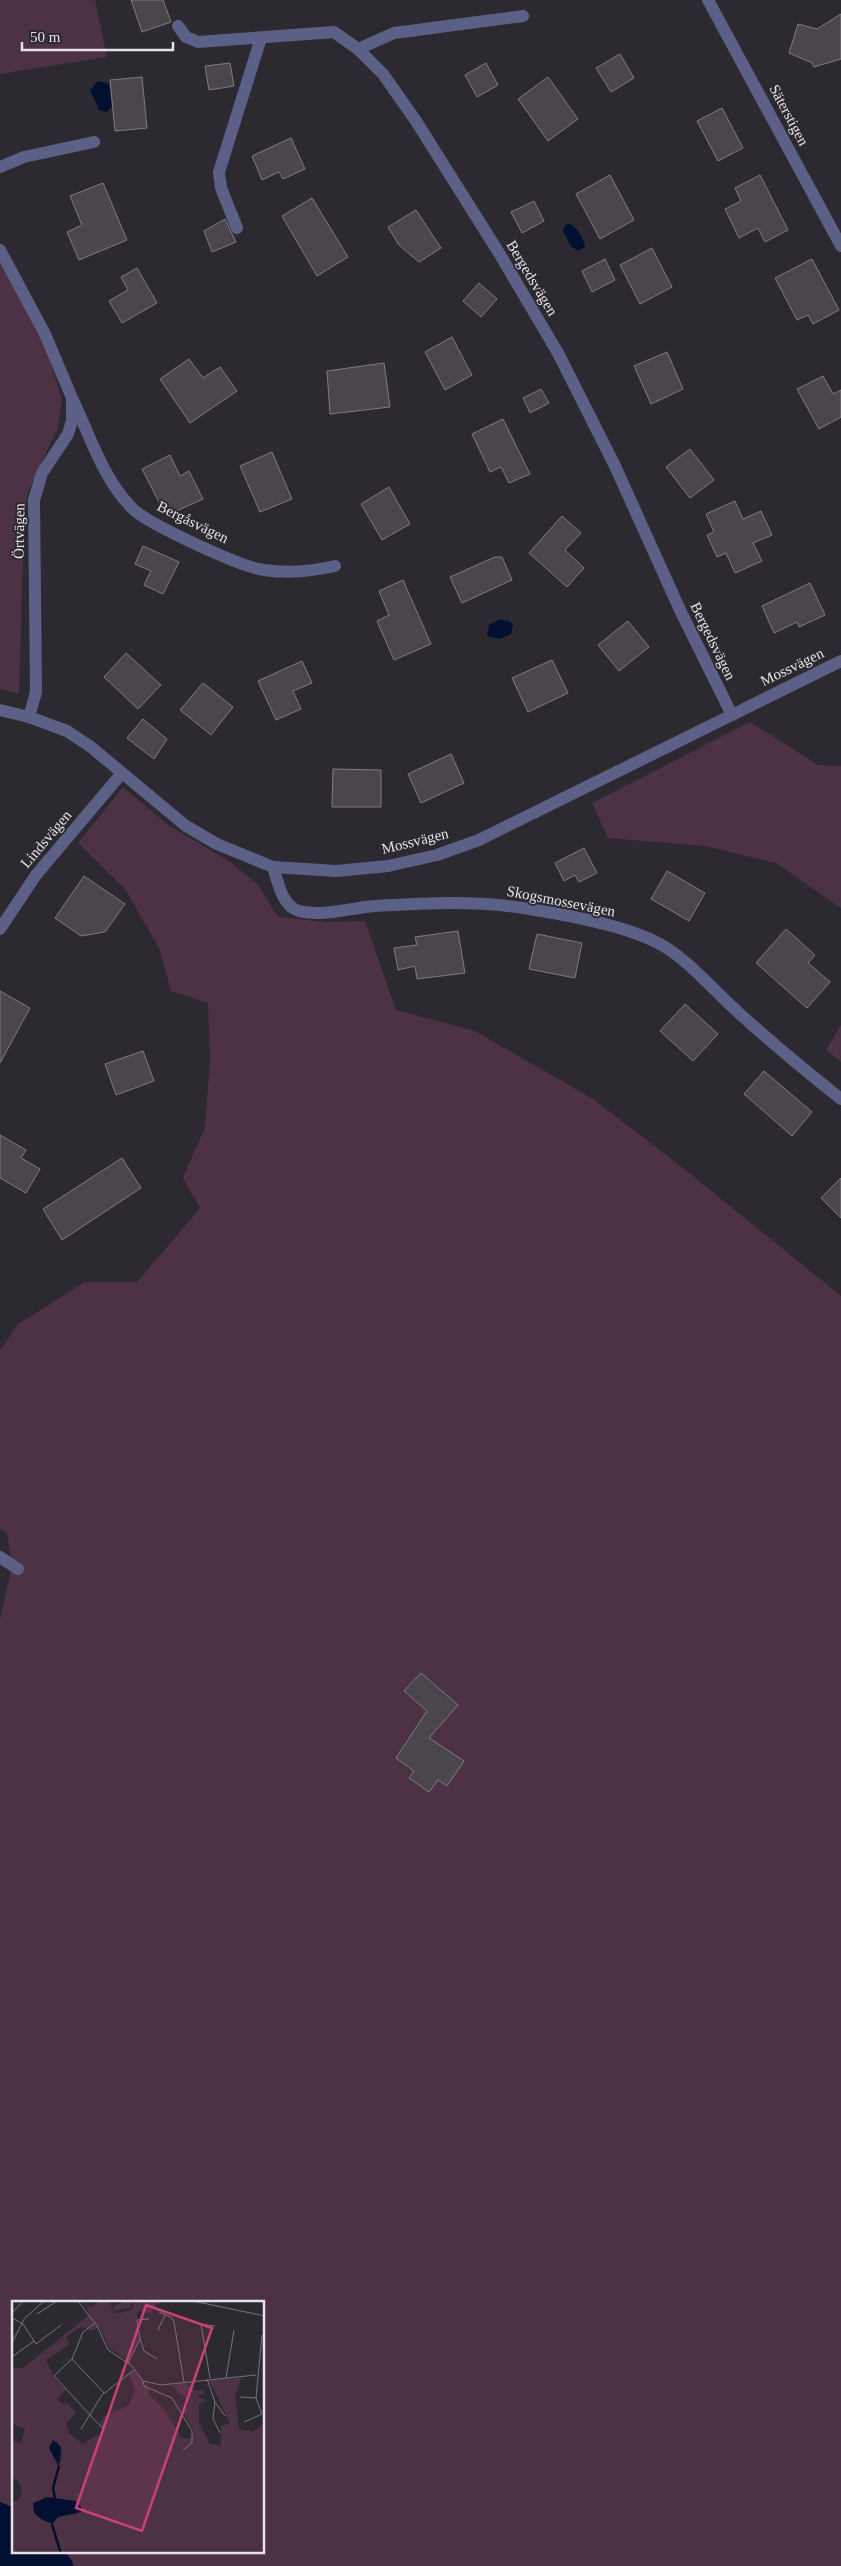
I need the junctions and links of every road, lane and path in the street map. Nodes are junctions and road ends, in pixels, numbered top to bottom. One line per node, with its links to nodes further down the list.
1 (708, 0): 9 (street, Säterstigen)
2 (523, 16): 5 (street)
3 (178, 26): 4 (street, Bergedsvägen)
4 (261, 38): 5 (street, Bergedsvägen); 8 (street)
5 (358, 49): 15 (street, Bergedsvägen)
6 (94, 142): 7 (street)
7 (0, 167)
8 (237, 228)
9 (841, 246)
10 (0, 250): 11 (street, Örtvägen)
11 (72, 398): 12 (street, Bergåsvägen); 16 (street, Örtvägen)
12 (335, 566)
13 (841, 662): 15 (street, Mossvägen)
14 (0, 710): 16 (street, Mossvägen)
15 (732, 715): 18 (street, Mossvägen)
16 (29, 717): 17 (street, Mossvägen)
17 (122, 773): 18 (street, Mossvägen); 19 (street, Lindsvägen)
18 (273, 867): 20 (street, Skogsmossevägen)
19 (0, 929)
20 (841, 1099)
21 (0, 1557): 22 (street)
22 (18, 1568)

